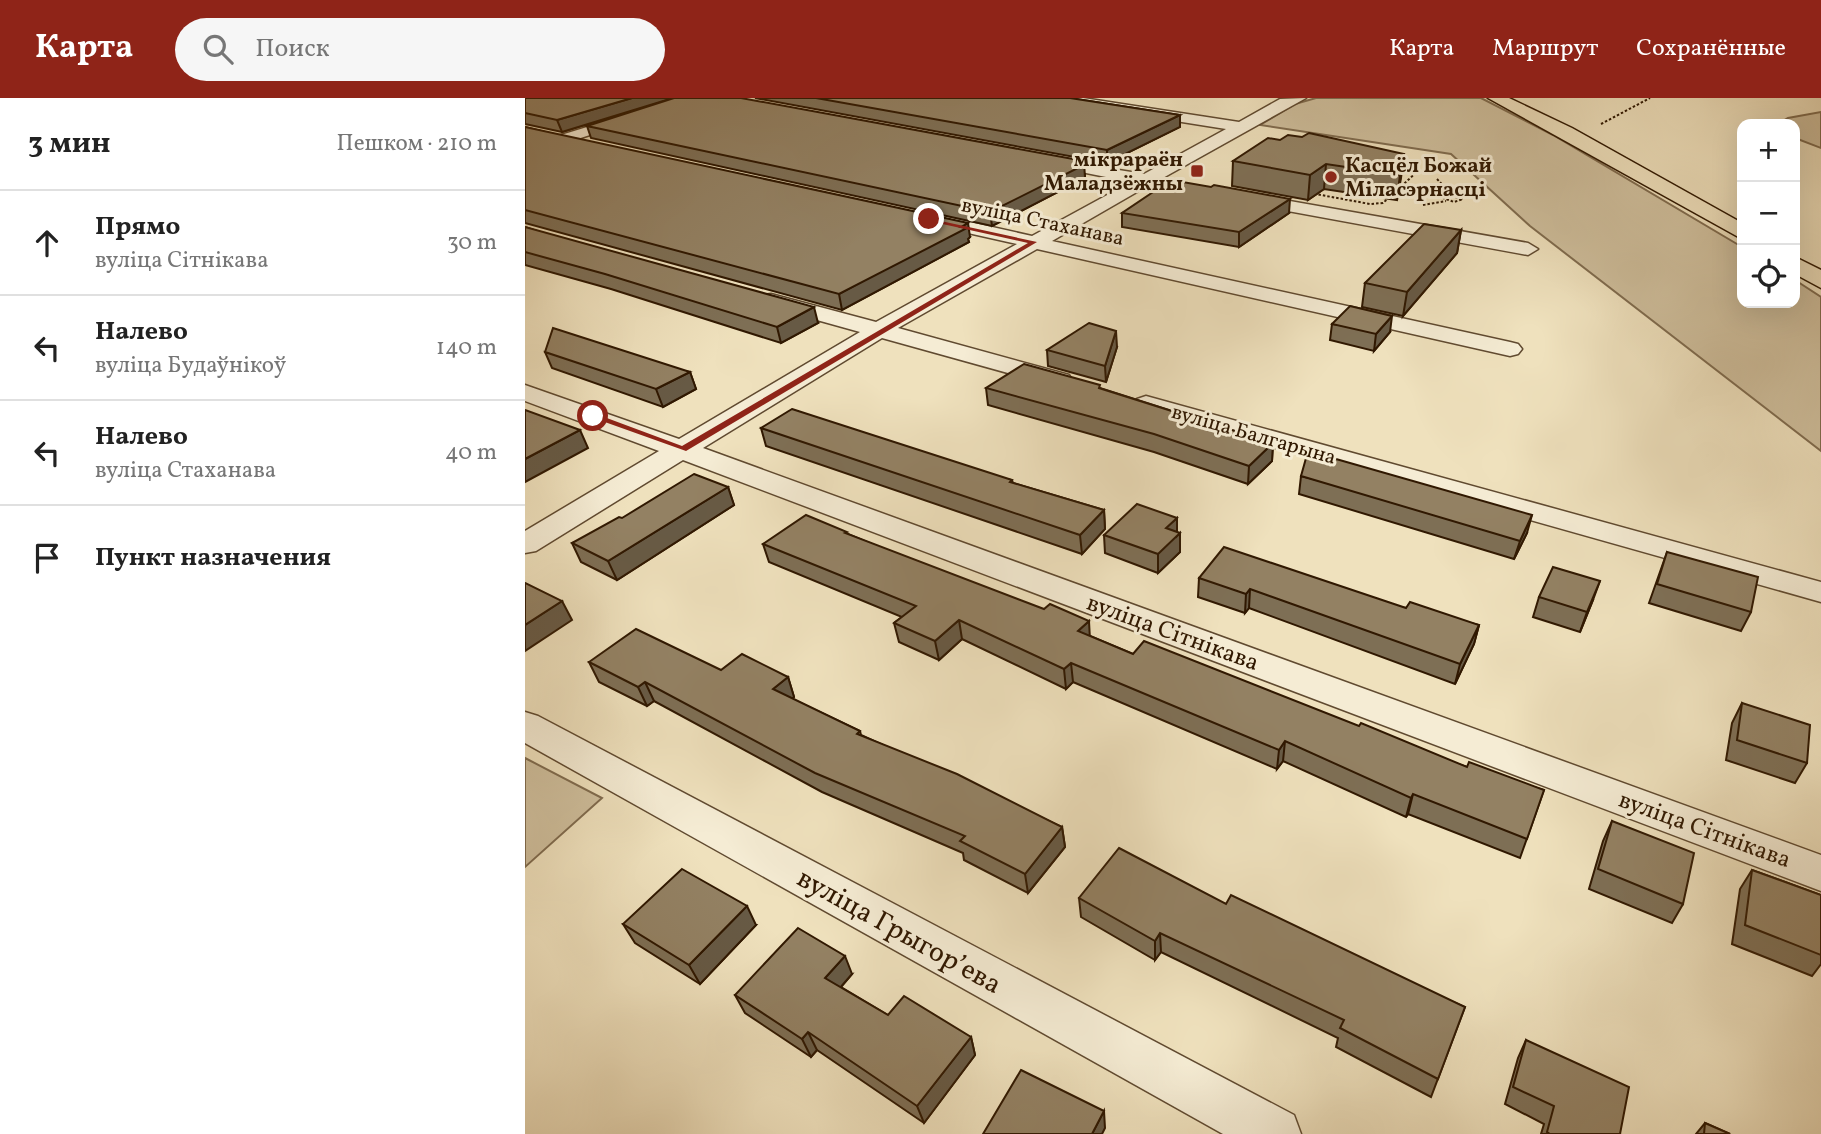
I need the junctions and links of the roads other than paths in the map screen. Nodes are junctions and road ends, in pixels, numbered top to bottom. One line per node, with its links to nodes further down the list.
1 (697, 98): 7 (street)
2 (1056, 98): 5 (street)
3 (1299, 98): 5 (street)
4 (1496, 98): 15 (highway)
5 (1242, 127): 11 (street)
6 (525, 131): 7 (street)
7 (563, 139): 8 (street); 9 (street)
8 (603, 148)
9 (525, 151)
10 (1026, 157): 11 (street)
11 (1147, 180): 12 (street); 16 (street)
12 (1174, 185)
13 (1229, 195): 17 (street)
14 (899, 213): 16 (street, вуліца Стаханава)
15 (1737, 229)
16 (1034, 242): 21 (street); 22 (street, вуліца Стаханава)
17 (1528, 249)
18 (1800, 267): 19 (highway)
19 (1821, 281)
20 (748, 294): 21 (street)
21 (880, 330): 23 (street); 26 (street)
22 (1510, 349)
23 (1081, 386)
24 (525, 391): 26 (street, вуліца Сітнікава)
25 (1122, 398): 28 (street, вуліца Балгарына)
26 (683, 449): 27 (street); 30 (street, вуліца Сітнікава)
27 (525, 544)
28 (1821, 592)
29 (525, 726): 31 (street, вуліца Грыгорʼева)
30 (1821, 873)
31 (1275, 1134)

